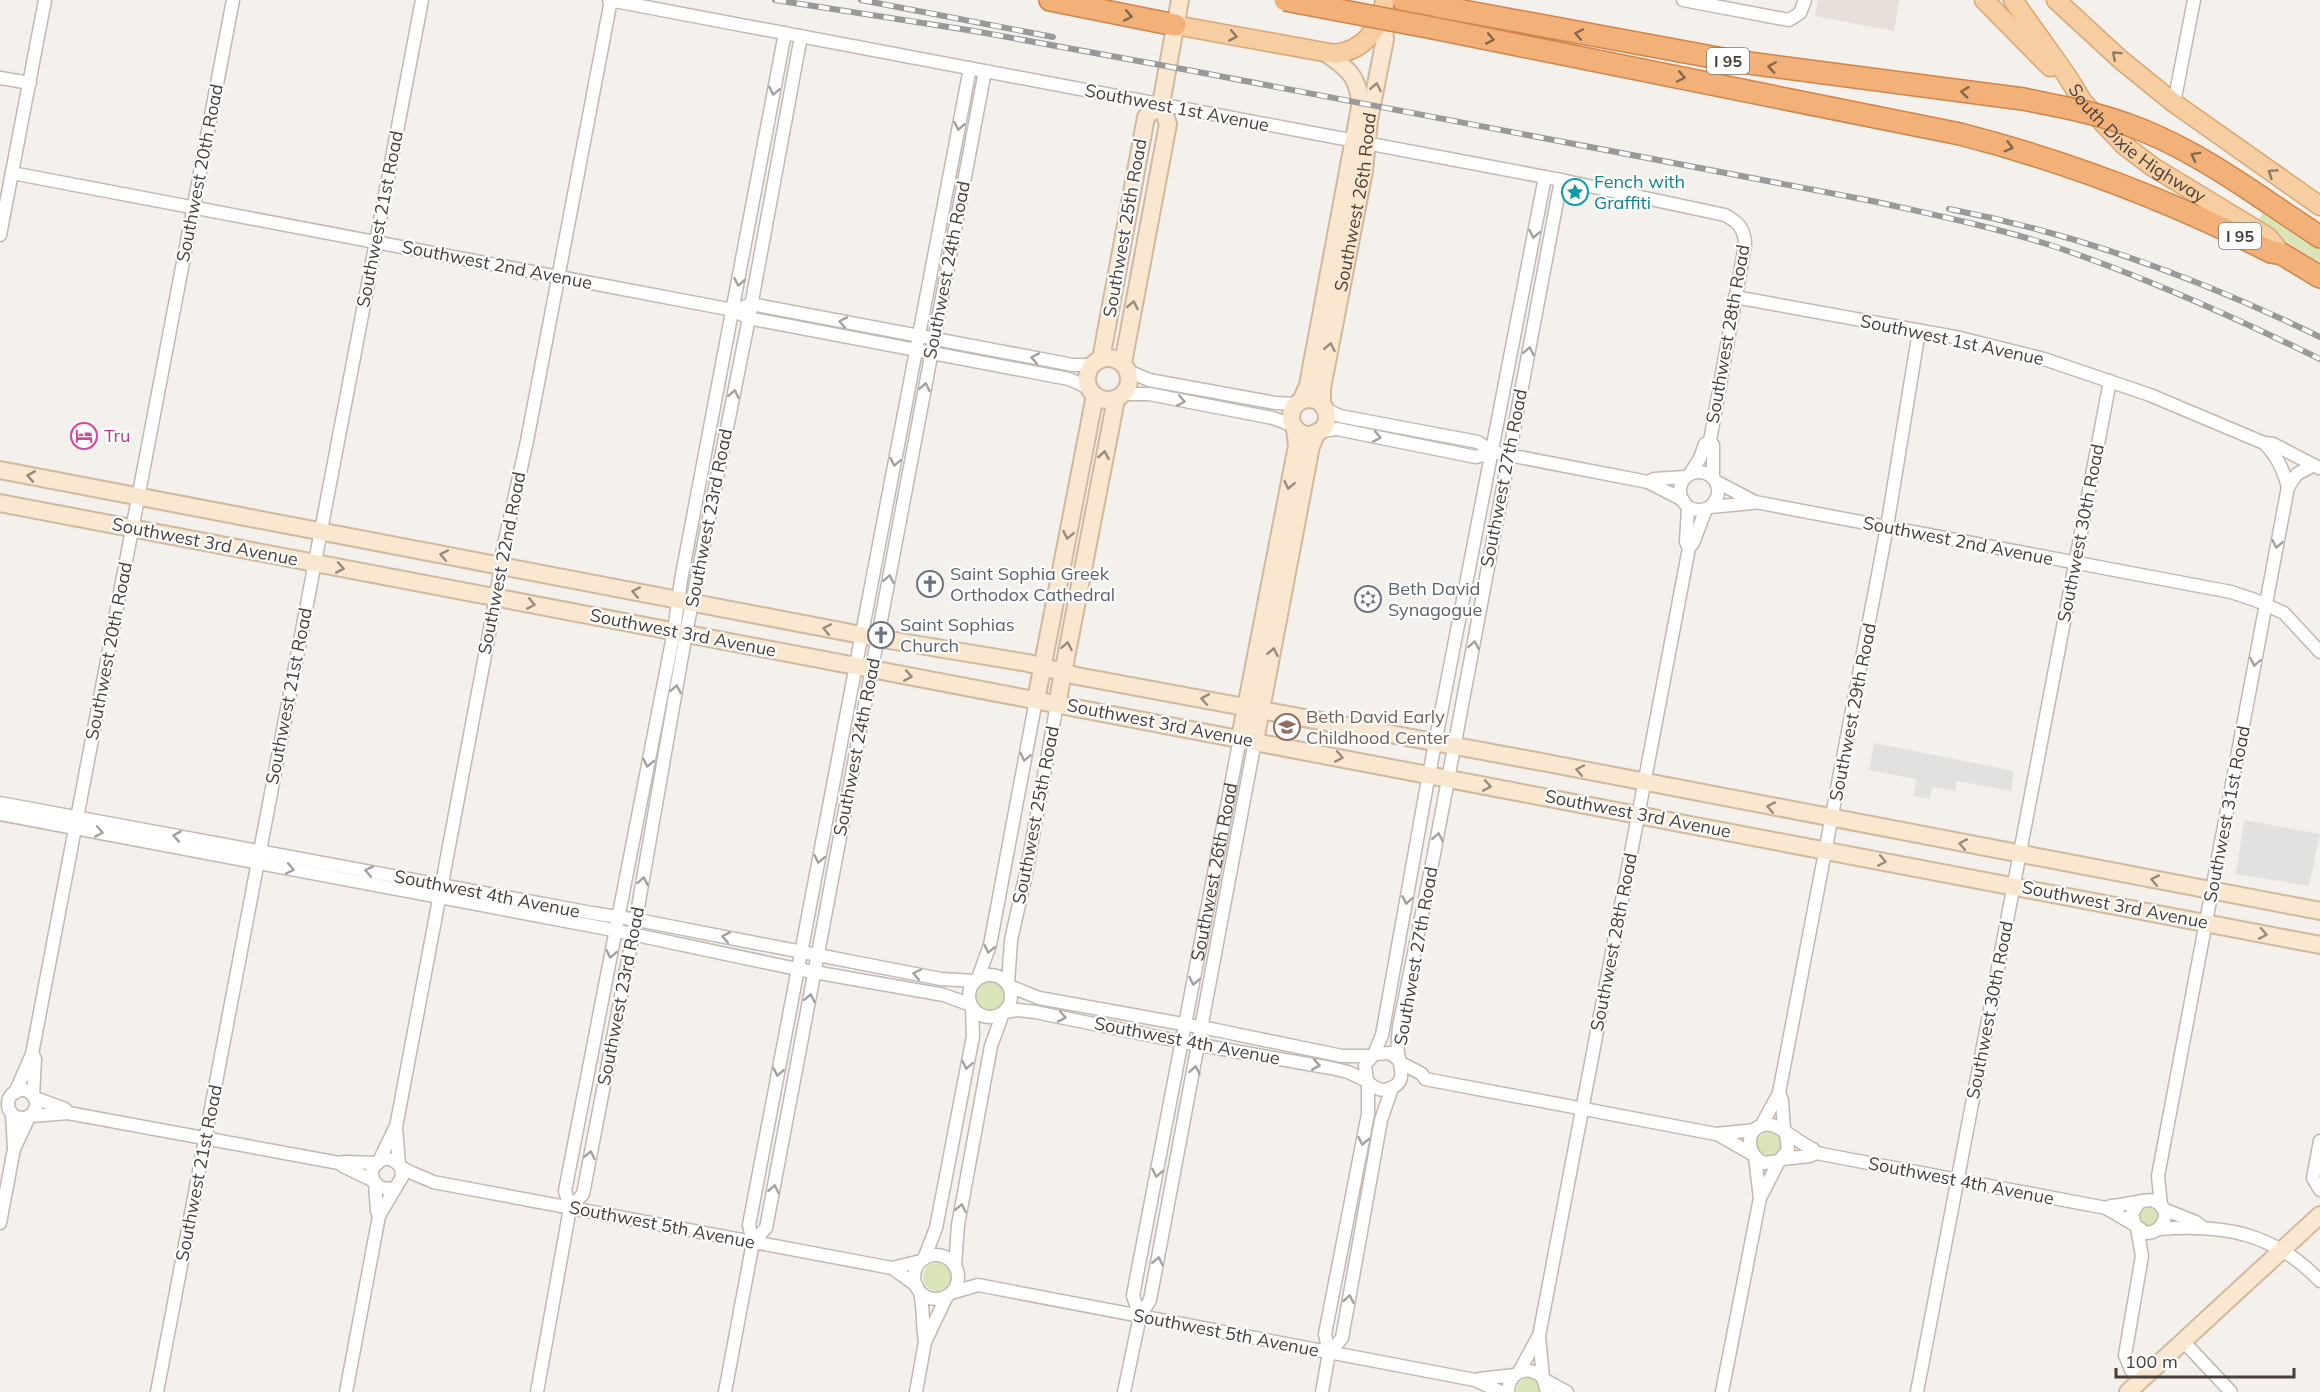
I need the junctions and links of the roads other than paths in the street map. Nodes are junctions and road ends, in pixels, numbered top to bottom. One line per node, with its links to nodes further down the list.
1 (45, 0): 23 (street)
2 (233, 0): 32 (street, Southwest 20th Road)
3 (422, 0): 36 (street, Southwest 21st Road)
4 (610, 0): 17 (street, Southwest 1st Avenue); 38 (street, Southwest 22nd Road)
5 (1050, 0): 16 (highway, one-way to 16)
6 (1180, 0): 16 (main road, Southwest 25th Road)
7 (1285, 0): 37 (highway, I 95, one-way to 37, bridge)
8 (1403, 0): 35 (highway, I 95, one-way to 8, bridge)
9 (1683, 0): 10 (street)
10 (1805, 0)
11 (1984, 0): 24 (main road)
12 (2013, 0): 24 (main road, South Dixie Highway)
13 (2056, 0): 26 (main road, one-way to 13)
14 (2194, 0): 26 (street)
15 (1384, 6): 19 (main road); 27 (main road, Southwest 26th Road, one-way to 15)
16 (1176, 25): 19 (main road, one-way to 19); 25 (main road, Southwest 25th Road)
17 (785, 33): 18 (street, Southwest 1st Avenue); 42 (street, Southwest 23rd Road, one-way to 42)
18 (801, 36): 20 (street, Southwest 1st Avenue); 41 (street, Southwest 23rd Road)
19 (1327, 54): 27 (main road, Southwest 26th Road)
20 (970, 68): 21 (street, Southwest 1st Avenue); 45 (street, Southwest 24th Road, one-way to 45)
21 (985, 71): 25 (street, Southwest 1st Avenue); 46 (street, Southwest 24th Road)
22 (0, 78): 23 (street)
23 (30, 83): 28 (street)
24 (2077, 94): 37 (main road, South Dixie Highway)
25 (1161, 104): 27 (street, Southwest 1st Avenue); 49 (main road, Southwest 25th Road); 50 (main road, Southwest 25th Road, one-way to 25)
26 (2174, 104): 31 (main road, one-way to 26)
27 (1361, 142): 29 (street, Southwest 1st Avenue); 54 (main road, Southwest 26th Road); 55 (main road, Southwest 26th Road, one-way to 27)
28 (12, 173): 32 (street, Southwest 2nd Avenue); 34 (street)
29 (1545, 177): 30 (street, Southwest 1st Avenue); 60 (street, Southwest 27th Road, one-way to 60)
30 (1562, 180): 33 (street, Southwest 1st Avenue); 61 (street, Southwest 27th Road, one-way to 30)
31 (2320, 206)
32 (193, 207): 36 (street, Southwest 2nd Avenue); 68 (street, Southwest 20th Road)
33 (1741, 227): 40 (street, Southwest 28th Road)
34 (0, 235)
35 (2320, 237)
36 (376, 242): 38 (street, Southwest 2nd Avenue); 75 (street, Southwest 21st Road)
37 (2282, 254): 39 (highway, South Dixie Highway)
38 (557, 276): 42 (street, Southwest 2nd Avenue); 79 (street, Southwest 22nd Road)
39 (2320, 277)
40 (1735, 297): 44 (street, Southwest 1st Avenue); 58 (street, Southwest 28th Road)
41 (751, 304): 42 (street, Southwest 2nd Avenue); 43 (street, Southwest 23rd Road); 45 (street, Southwest 2nd Avenue, one-way to 41)
42 (733, 310): 43 (street, Southwest 2nd Avenue); 81 (street, Southwest 23rd Road)
43 (748, 318): 47 (street, Southwest 2nd Avenue); 81 (street, Southwest 23rd Road, one-way to 43)
44 (1919, 331): 51 (street, Southwest 1st Avenue); 73 (street, Southwest 29th Road)
45 (918, 336): 46 (street, Southwest 2nd Avenue); 47 (street, Southwest 24th Road)
46 (934, 339): 48 (street, Southwest 24th Road); 49 (street, Southwest 2nd Avenue, one-way to 46)
47 (916, 351): 48 (street, Southwest 2nd Avenue); 84 (street, Southwest 24th Road, one-way to 84)
48 (931, 353): 52 (street, Southwest 2nd Avenue); 84 (street, Southwest 24th Road, one-way to 48)
49 (1096, 362): 50 (main road); 52 (main road)
50 (1126, 367): 53 (main road); 54 (street)
51 (2110, 381): 59 (street, Southwest 1st Avenue); 78 (street, Southwest 30th Road)
52 (1092, 391): 53 (main road); 86 (main road, Southwest 25th Road, one-way to 86)
53 (1119, 396): 56 (street, one-way to 56); 88 (main road, Southwest 25th Road, one-way to 53)
54 (1299, 403): 55 (main road); 56 (main road)
55 (1323, 407): 57 (main road); 60 (street)
56 (1294, 427): 57 (main road); 91 (main road, Southwest 26th Road, one-way to 91)
57 (1318, 432): 60 (street, one-way to 60); 91 (main road, Southwest 26th Road, one-way to 57)
58 (1710, 441): 64 (street, Southwest 28th Road); 65 (street, Southwest 28th Road)
59 (2264, 443): 62 (street, Southwest 1st Avenue); 67 (street)
60 (1493, 452): 61 (street); 93 (street, Southwest 27th Road)
61 (1508, 455): 66 (street); 94 (street, Southwest 27th Road, one-way to 61)
62 (2317, 467): 67 (street, Southwest 1st Avenue)
63 (0, 470): 68 (main road, Southwest 3rd Avenue, one-way to 63)
64 (1688, 476): 65 (street); 66 (street); 71 (street)
65 (1715, 480): 69 (street, Southwest 2nd Avenue); 72 (street)
66 (1648, 482): 71 (street)
67 (2288, 487): 82 (street, Southwest 31st Road, one-way to 82)
68 (138, 496): 74 (street, Southwest 20th Road); 75 (main road, Southwest 3rd Avenue)
69 (1755, 502): 72 (street, Southwest 2nd Avenue); 73 (street, Southwest 2nd Avenue)
70 (0, 503): 74 (main road, Southwest 3rd Avenue)
71 (1686, 504): 72 (street); 76 (street, Southwest 28th Road)
72 (1708, 508): 76 (street, Southwest 28th Road)
73 (1887, 527): 78 (street, Southwest 2nd Avenue); 101 (street, Southwest 29th Road)
74 (132, 528): 77 (main road, Southwest 3rd Avenue); 102 (street, Southwest 20th Road)
75 (320, 531): 77 (street, Southwest 21st Road); 79 (main road, Southwest 3rd Avenue, one-way to 75)
76 (1689, 548): 97 (street, Southwest 28th Road)
77 (314, 563): 80 (main road, Southwest 3rd Avenue, one-way to 80); 105 (street, Southwest 21st Road)
78 (2074, 563): 82 (street, Southwest 2nd Avenue); 104 (street, Southwest 30th Road)
79 (500, 565): 80 (street, Southwest 22nd Road); 81 (main road, Southwest 3rd Avenue, one-way to 79)
80 (496, 597): 83 (main road, Southwest 3rd Avenue, one-way to 83); 106 (street, Southwest 22nd Road)
81 (686, 601): 83 (street, Southwest 23rd Road); 84 (main road, Southwest 3rd Avenue, one-way to 81)
82 (2266, 604): 85 (street, Southwest 2nd Avenue); 108 (street, Southwest 31st Road, one-way to 108)
83 (680, 632): 87 (main road, Southwest 3rd Avenue); 111 (street, Southwest 23rd Road, one-way to 111); 112 (street, Southwest 23rd Road, one-way to 83)
84 (869, 637): 86 (main road, Southwest 3rd Avenue); 87 (street, Southwest 24th Road)
85 (2320, 652)
86 (1042, 667): 88 (main road, Southwest 3rd Avenue); 89 (main road, Southwest 25th Road)
87 (863, 668): 89 (main road, Southwest 3rd Avenue, one-way to 89); 117 (street, Southwest 24th Road, one-way to 117); 118 (street, Southwest 24th Road)
88 (1063, 673): 90 (main road, Southwest 25th Road); 91 (main road, Southwest 3rd Avenue, one-way to 88)
89 (1036, 700): 90 (main road, Southwest 3rd Avenue); 121 (street, Southwest 25th Road, one-way to 121)
90 (1057, 704): 92 (main road, Southwest 3rd Avenue); 122 (street, Southwest 25th Road)
91 (1255, 708): 92 (main road, Southwest 26th Road); 93 (main road, Southwest 3rd Avenue)
92 (1248, 740): 95 (main road, Southwest 3rd Avenue, one-way to 95); 125 (street, Southwest 26th Road, one-way to 125); 126 (street, Southwest 26th Road)
93 (1437, 744): 94 (main road, Southwest 3rd Avenue); 95 (street, Southwest 27th Road)
94 (1455, 747): 96 (street, Southwest 27th Road); 97 (main road, Southwest 3rd Avenue, one-way to 94)
95 (1430, 775): 96 (main road, Southwest 3rd Avenue); 130 (street, Southwest 27th Road, one-way to 130)
96 (1449, 778): 100 (main road, Southwest 3rd Avenue, one-way to 100); 131 (street, Southwest 27th Road, one-way to 96)
97 (1645, 783): 100 (street, Southwest 28th Road); 101 (main road, Southwest 3rd Avenue, one-way to 97)
98 (0, 803): 102 (street, Southwest 4th Avenue)
99 (0, 814): 102 (street, Southwest 4th Avenue)
100 (1638, 814): 103 (main road, Southwest 3rd Avenue); 139 (street, Southwest 28th Road)
101 (1832, 818): 103 (street, Southwest 29th Road); 104 (main road, Southwest 3rd Avenue, one-way to 101)
102 (76, 823): 105 (street, Southwest 4th Avenue); 129 (street, Southwest 20th Road)
103 (1825, 850): 107 (main road, Southwest 3rd Avenue, one-way to 107); 135 (street, Southwest 29th Road)
104 (2019, 854): 107 (street, Southwest 30th Road); 108 (main road, Southwest 3rd Avenue, one-way to 104)
105 (259, 857): 106 (street, Southwest 4th Avenue, one-way to 105); 109 (street, Southwest 4th Avenue, one-way to 109); 146 (street, Southwest 21st Road)
106 (442, 885): 109 (street, Southwest 22nd Road); 111 (street, Southwest 4th Avenue)
107 (2013, 886): 113 (main road, Southwest 3rd Avenue); 156 (street, Southwest 30th Road)
108 (2212, 891): 110 (main road, Southwest 3rd Avenue); 113 (street, Southwest 31st Road)
109 (440, 898): 114 (street, Southwest 4th Avenue); 142 (street, Southwest 22nd Road)
110 (2320, 911)
111 (618, 917): 112 (street, Southwest 4th Avenue); 114 (street, Southwest 23rd Road)
112 (636, 920): 115 (street, Southwest 23rd Road); 117 (street, Southwest 4th Avenue, one-way to 112)
113 (2206, 923): 116 (main road, Southwest 3rd Avenue, one-way to 116); 155 (street, Southwest 31st Road)
114 (615, 931): 115 (street, Southwest 4th Avenue); 164 (street, Southwest 23rd Road, one-way to 164)
115 (633, 935): 119 (street, Southwest 4th Avenue); 164 (street, Southwest 23rd Road, one-way to 115)
116 (2320, 945)
117 (801, 951): 118 (street, Southwest 4th Avenue); 119 (street, Southwest 24th Road)
118 (818, 954): 120 (street, Southwest 24th Road); 121 (street, Southwest 4th Avenue, one-way to 118)
119 (797, 969): 120 (street, Southwest 4th Avenue); 172 (street, Southwest 24th Road, one-way to 172)
120 (815, 972): 123 (street, Southwest 4th Avenue); 172 (street, Southwest 24th Road, one-way to 120)
121 (976, 980): 122 (street); 123 (street)
122 (1009, 985): 124 (street); 125 (street, Southwest 4th Avenue)
123 (971, 1006): 124 (street); 175 (street, one-way to 175)
124 (1004, 1012): 127 (street, Southwest 4th Avenue, one-way to 127); 177 (street, one-way to 124)
125 (1186, 1024): 126 (street, Southwest 4th Avenue); 127 (street, Southwest 26th Road)
126 (1202, 1027): 128 (street, Southwest 26th Road); 130 (street, Southwest 4th Avenue)
127 (1182, 1041): 128 (street, Southwest 4th Avenue); 182 (street, Southwest 26th Road, one-way to 182)
128 (1199, 1044): 133 (street, Southwest 4th Avenue, one-way to 133); 182 (street, Southwest 26th Road, one-way to 128)
129 (32, 1054): 136 (street, Southwest 20th Road); 137 (street, Southwest 20th Road)
130 (1372, 1055): 131 (street); 133 (street)
131 (1400, 1061): 132 (street); 134 (street)
132 (1425, 1078): 134 (street); 139 (street)
133 (1368, 1082): 134 (street); 186 (street, one-way to 186)
134 (1394, 1087): 186 (street, one-way to 134)
135 (1779, 1093): 143 (street, Southwest 29th Road); 144 (street, Southwest 29th Road)
136 (9, 1094): 137 (street); 138 (street)
137 (34, 1097): 140 (street); 141 (street)
138 (7, 1110): 141 (street); 148 (street)
139 (1581, 1110): 145 (street); 183 (street, Southwest 28th Road)
140 (68, 1113): 141 (street); 146 (street)
141 (30, 1116): 148 (street)
142 (396, 1127): 152 (street, Southwest 22nd Road); 154 (street, Southwest 22nd Road)
143 (1758, 1128): 144 (street); 145 (street); 150 (street)
144 (1785, 1132): 149 (street, Southwest 4th Avenue); 151 (street)
145 (1716, 1134): 150 (street)
146 (205, 1139): 153 (street); 191 (street, Southwest 21st Road)
147 (2320, 1141): 160 (street)
148 (14, 1149): 168 (street)
149 (1816, 1153): 151 (street, Southwest 4th Avenue); 156 (street, Southwest 4th Avenue)
150 (1754, 1156): 151 (street); 161 (street)
151 (1780, 1160): 161 (street)
152 (378, 1162): 153 (street); 154 (street); 157 (street)
153 (339, 1163): 157 (street)
154 (400, 1166): 158 (street, Southwest 5th Avenue); 159 (street)
155 (2158, 1176): 162 (street, Southwest 31st Road); 163 (street, Southwest 31st Road)
156 (1957, 1180): 165 (street, Southwest 4th Avenue); 202 (street, Southwest 30th Road)
157 (374, 1182): 159 (street); 167 (street)
158 (433, 1182): 159 (street, Southwest 5th Avenue); 164 (street, Southwest 5th Avenue)
159 (397, 1186): 167 (street)
160 (2320, 1190)
161 (1760, 1198): 201 (street)
162 (2141, 1202): 163 (street); 165 (street, Southwest 4th Avenue); 169 (street)
163 (2162, 1207): 170 (street); 171 (street)
164 (570, 1208): 172 (street, Southwest 5th Avenue); 193 (street, Southwest 23rd Road)
165 (2106, 1208): 169 (street, Southwest 4th Avenue)
166 (2320, 1215): 173 (main road)
167 (379, 1216): 192 (street)
168 (0, 1223)
169 (2136, 1227): 171 (street); 174 (street)
170 (2202, 1227): 171 (street); 173 (street)
171 (2157, 1230): 174 (street)
172 (753, 1242): 176 (street, Southwest 5th Avenue); 194 (street, Southwest 24th Road)
173 (2284, 1250): 178 (street); 184 (main road)
174 (2142, 1256): 189 (street)
175 (923, 1260): 176 (street, Southwest 5th Avenue); 177 (street); 180 (street)
176 (892, 1268): 180 (street, Southwest 5th Avenue)
177 (956, 1268): 179 (street, Southwest 5th Avenue); 181 (street)
178 (2320, 1281)
179 (978, 1285): 181 (street, Southwest 5th Avenue); 182 (street, Southwest 5th Avenue)
180 (919, 1289): 181 (street); 185 (street)
181 (949, 1295): 185 (street)
182 (1140, 1316): 186 (street, Southwest 5th Avenue); 196 (street, Southwest 26th Road)
183 (1539, 1336): 187 (street, Southwest 28th Road); 190 (street, Southwest 28th Road)
184 (2183, 1341): 189 (main road); 204 (street)
185 (925, 1342): 195 (street)
186 (1329, 1353): 188 (street, Southwest 5th Avenue); 197 (street)
187 (1517, 1373): 188 (street, Southwest 5th Avenue); 190 (street); 199 (street, Southwest 28th Road)
188 (1475, 1380): 198 (street, Southwest 5th Avenue)
189 (2141, 1380): 203 (main road)
190 (1545, 1383): 200 (street)
191 (157, 1392)
192 (346, 1392)
193 (537, 1392)
194 (725, 1392)
195 (916, 1392)
196 (1124, 1392)
197 (1322, 1392)
198 (1501, 1392)
199 (1508, 1392)
200 (1567, 1392)
201 (1722, 1392)
202 (1917, 1392)
203 (2128, 1392)
204 (2231, 1392)

